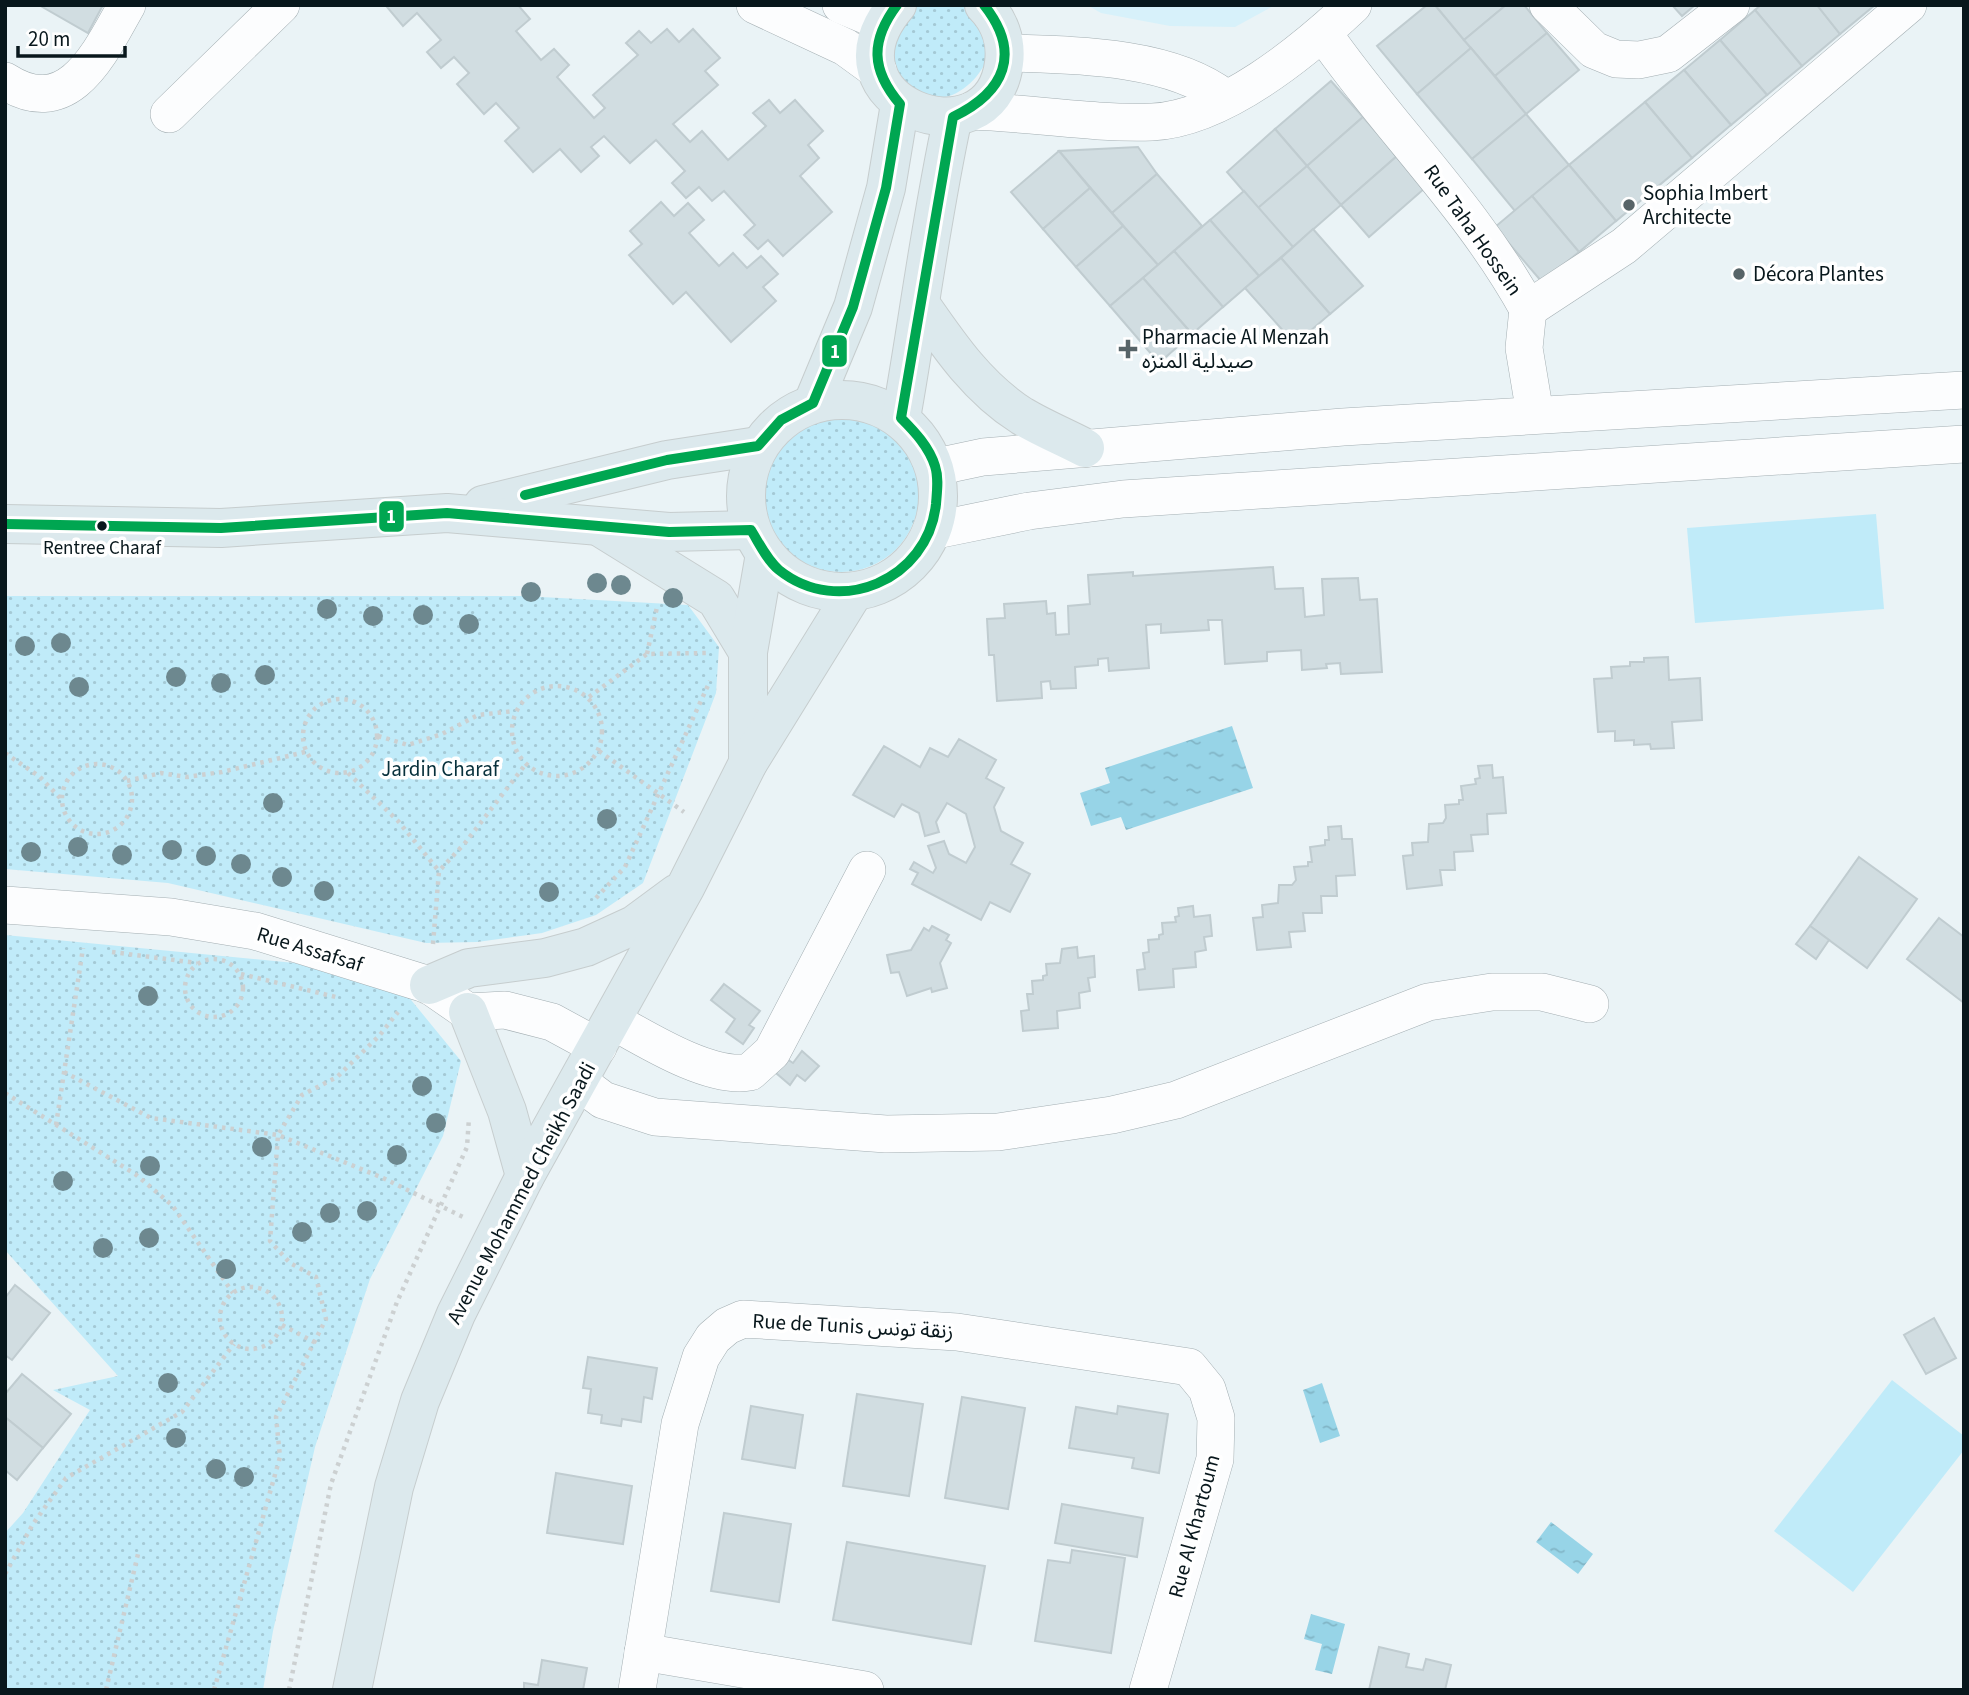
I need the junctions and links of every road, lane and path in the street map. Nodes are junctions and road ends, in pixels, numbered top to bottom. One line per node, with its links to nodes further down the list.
1 (127, 5): 14 (street)
2 (281, 5): 17 (street)
3 (755, 5): 13 (street)
4 (841, 5): 10 (street)
5 (984, 5): 12 (main road)
6 (1353, 5): 11 (street)
7 (1548, 5): 8 (street)
8 (1731, 5)
9 (1908, 5): 20 (street, Rue Taha Hossein)
10 (889, 14): 13 (main road)
11 (1323, 33): 15 (street); 20 (street, Rue Taha Hossein)
12 (1006, 53): 15 (street); 18 (main road)
13 (878, 71): 16 (main road)
14 (5, 81)
15 (1225, 98): 18 (street)
16 (901, 104): 18 (main road); 22 (main road)
17 (169, 114)
18 (962, 114): 19 (main road)
19 (921, 305): 24 (main road); 27 (main road)
20 (1528, 309): 23 (street)
21 (1964, 390): 23 (street)
22 (813, 403): 24 (main road); 26 (main road)
23 (1535, 414): 27 (street)
24 (901, 418): 28 (main road)
25 (1964, 444): 32 (street)
26 (758, 446): 29 (main road); 33 (main road)
27 (1085, 448): 28 (street)
28 (936, 467): 32 (main road)
29 (447, 513): 30 (main road); 31 (main road)
30 (5, 524)
31 (596, 525): 33 (main road); 35 (main road)
32 (931, 531): 34 (main road)
33 (758, 542): 34 (main road); 35 (main road, Avenue Mohammed Cheikh Saadi)
34 (852, 595): 44 (main road, Avenue Mohammed Cheikh Saadi)
35 (730, 652): 36 (path); 38 (path); 44 (main road, Avenue Mohammed Cheikh Saadi)
36 (711, 662)
37 (710, 672): 48 (path)
38 (589, 697): 39 (path); 41 (path)
39 (514, 712): 40 (path); 45 (path)
40 (378, 736): 42 (path); 46 (path)
41 (599, 751): 45 (path); 48 (path)
42 (305, 752): 46 (path); 47 (path)
43 (5, 753): 49 (path)
44 (748, 763): 50 (main road, Avenue Mohammed Cheikh Saadi)
45 (525, 765): 52 (path)
46 (348, 773): 52 (path)
47 (127, 780): 49 (path); 49 (path)
48 (657, 793): 50 (path); 54 (path)
49 (62, 800)
50 (713, 833): 53 (main road, Avenue Mohammed Cheikh Saadi)
51 (867, 870): 64 (street)
52 (439, 872): 58 (path)
53 (686, 886): 58 (main road); 64 (main road, Avenue Mohammed Cheikh Saadi)
54 (593, 901)
55 (5, 905): 58 (street, Rue Assafsaf)
56 (83, 948): 65 (path)
57 (241, 974): 57 (path); 59 (path)
58 (429, 985): 62 (path); 63 (street, Rue Assafsaf)
59 (345, 1000)
60 (1590, 1004): 66 (street)
61 (385, 1009): 62 (path)
62 (398, 1012): 70 (path)
63 (468, 1012): 64 (street); 71 (main road)
64 (606, 1034): 66 (main road, Avenue Mohammed Cheikh Saadi)
65 (64, 1072): 69 (path); 70 (path)
66 (579, 1082): 71 (main road, Avenue Mohammed Cheikh Saadi)
67 (5, 1093): 69 (path)
68 (469, 1113): 72 (path)
69 (56, 1125): 74 (path)
70 (278, 1135): 72 (path); 76 (path)
71 (525, 1176): 73 (main road, Avenue Mohammed Cheikh Saadi)
72 (439, 1205): 73 (path); 84 (path)
73 (496, 1233): 85 (main road, Avenue Mohammed Cheikh Saadi)
74 (233, 1293): 75 (path); 77 (path)
75 (282, 1325): 76 (path); 77 (path)
76 (316, 1343): 83 (path)
77 (234, 1344): 80 (path)
78 (1189, 1367): 81 (street, Rue de Tunis زنقة تونس); 88 (street, Rue Al Khartoum)
79 (138, 1554): 82 (path)
80 (5, 1574)
81 (643, 1652): 86 (street, Rue de Tunis زنقة تونس); 87 (street)
82 (106, 1690)
83 (214, 1690)
84 (289, 1690)
85 (352, 1690)
86 (637, 1690)
87 (865, 1690)
88 (1148, 1690)

